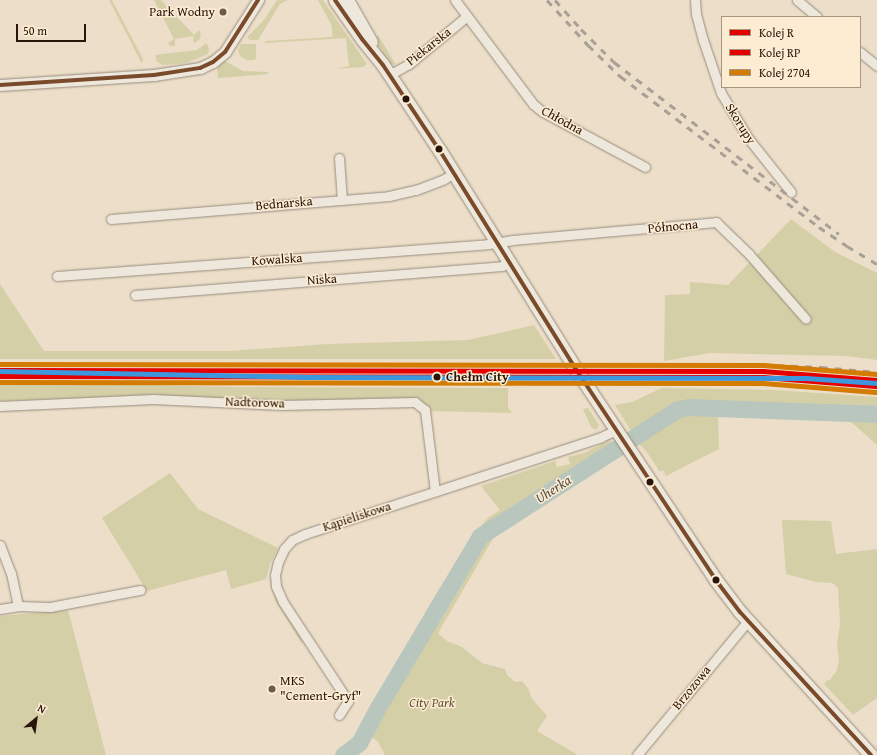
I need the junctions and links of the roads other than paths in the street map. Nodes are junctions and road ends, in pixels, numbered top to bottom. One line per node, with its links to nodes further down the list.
1 (258, 0): 12 (street)
2 (335, 0): 11 (main road)
3 (347, 0): 11 (main road)
4 (455, 0): 7 (street, Chłodna)
5 (694, 0): 16 (street, Skorupy)
6 (797, 0): 8 (street)
7 (467, 16): 11 (street, Piekarska); 14 (street, Chłodna)
8 (816, 16)
9 (861, 53): 10 (street)
10 (877, 66)
11 (386, 70): 15 (main road)
12 (0, 85)
13 (339, 158): 17 (street)
14 (645, 167)
15 (454, 173): 17 (street, Bednarska); 19 (main road)
16 (791, 192)
17 (342, 200): 18 (street, Bednarska)
18 (111, 219)
19 (498, 243): 20 (main road); 21 (street, Kowalska); 23 (street, Północna)
20 (509, 262): 22 (street, Niska); 25 (main road)
21 (57, 276)
22 (134, 295)
23 (806, 319)
24 (0, 406): 26 (street, Nadtorowa)
25 (618, 432): 26 (street, Kąpieliskowa); 31 (main road)
26 (436, 491): 32 (street, Kąpieliskowa)
27 (0, 545): 29 (street)
28 (140, 590): 29 (street)
29 (18, 606): 30 (street)
30 (0, 609)
31 (748, 621): 33 (street, Brzozowa); 34 (main road)
32 (339, 715)
33 (637, 755)
34 (871, 755)

